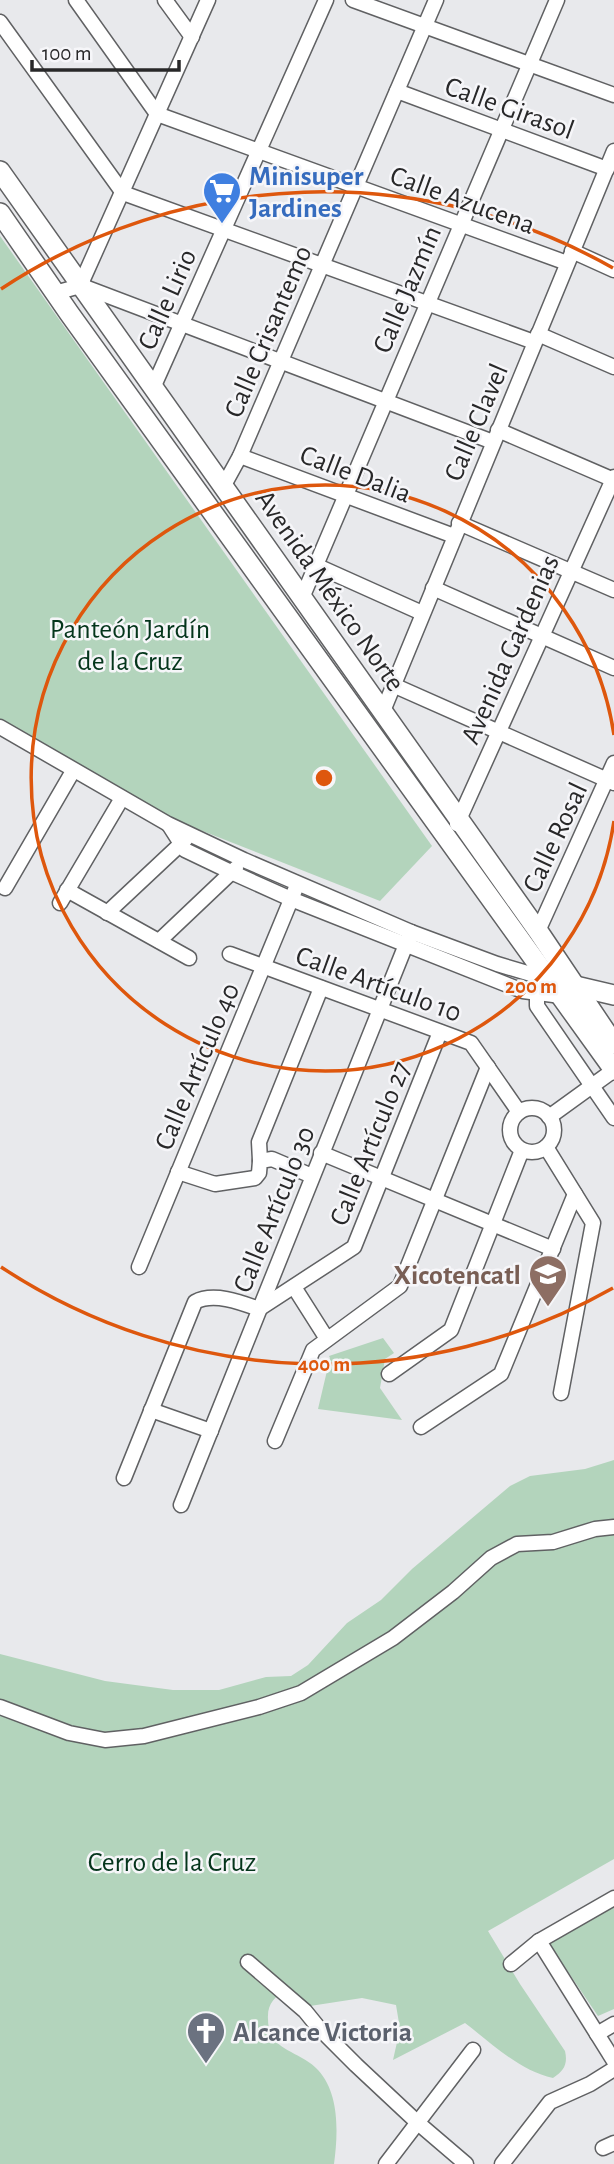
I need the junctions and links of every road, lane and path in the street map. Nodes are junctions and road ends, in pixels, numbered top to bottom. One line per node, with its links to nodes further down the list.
1 (76, 0): 14 (street)
2 (165, 0): 10 (street)
3 (208, 0): 10 (street)
4 (326, 0): 16 (street, Calle Lirio)
5 (353, 0): 9 (street)
6 (436, 0): 9 (street, Calle Crisantemo)
7 (557, 0): 11 (street, Calle Jazmín)
8 (0, 22): 20 (street)
9 (425, 26): 11 (street); 12 (street, Calle Crisantemo)
10 (192, 37): 14 (street)
11 (529, 64): 13 (street); 15 (street, Calle Jazmín)
12 (397, 91): 15 (street, Calle Girasol); 19 (street, Calle Crisantemo)
13 (614, 95)
14 (157, 114): 16 (street, Calle Azucena); 20 (street)
15 (501, 130): 17 (street, Calle Girasol); 22 (street, Calle Jazmín)
16 (259, 151): 19 (street, Calle Azucena); 23 (street, Calle Lirio)
17 (612, 159): 24 (street, Calle Clavel)
18 (0, 171): 27 (main road, Avenida México Norte)
19 (356, 186): 22 (street, Calle Azucena); 25 (street, Calle Crisantemo)
20 (123, 192): 23 (street); 27 (street)
21 (0, 213): 28 (main road, Avenida México Norte)
22 (461, 224): 24 (street, Calle Azucena); 29 (street, Calle Jazmín)
23 (224, 229): 25 (street); 30 (street, Calle Lirio)
24 (570, 257): 26 (street, Calle Azucena); 31 (street, Calle Clavel)
25 (322, 265): 29 (street); 32 (street, Calle Crisantemo)
26 (614, 270)
27 (80, 286): 28 (street); 30 (street); 34 (main road, Avenida México Norte)
28 (55, 293): 60 (main road, Avenida México Norte)
29 (427, 303): 31 (street); 35 (street, Calle Jazmín)
30 (181, 325): 32 (street); 34 (street, Calle Lirio)
31 (536, 338): 33 (street); 36 (street, Calle Clavel)
32 (281, 362): 35 (street); 37 (street, Calle Crisantemo)
33 (614, 367)
34 (153, 388): 39 (main road, Avenida México Norte)
35 (385, 401): 36 (street); 40 (street, Calle Jazmín)
36 (495, 436): 38 (street); 41 (street, Calle Clavel)
37 (240, 456): 39 (street, Calle Crisantemo); 40 (street, Calle Dalia)
38 (614, 479): 43 (street, Avenida Gardenias)
39 (223, 487): 46 (main road, Avenida México Norte)
40 (345, 495): 41 (street, Calle Dalia); 42 (street, Calle Jazmín)
41 (457, 529): 43 (street, Calle Dalia); 44 (street, Calle Clavel)
42 (315, 565): 46 (street, Calle Jazmín); 47 (street)
43 (571, 572): 45 (street, Calle Dalia); 48 (street, Avenida Gardenias)
44 (433, 588): 47 (street, Calle Clavel); 48 (street)
45 (614, 590)
46 (302, 598): 51 (main road, Avenida México Norte)
47 (422, 613): 50 (street, Calle Clavel)
48 (542, 637): 49 (street); 53 (street, Avenida Gardenias)
49 (614, 668)
50 (393, 685): 51 (street, Calle Clavel); 53 (street)
51 (383, 711): 58 (main road, Avenida México Norte)
52 (0, 727): 55 (street)
53 (499, 732): 56 (street); 58 (street, Avenida Gardenias)
54 (614, 763): 56 (street, Calle Rosal)
55 (73, 771): 57 (street); 64 (street)
56 (610, 781): 67 (street, Calle Rosal)
57 (122, 798): 59 (street); 66 (street)
58 (459, 820): 60 (street, Avenida Gardenias); 67 (main road, Avenida México Norte)
59 (186, 839): 61 (street); 62 (street); 66 (street)
60 (450, 842): 74 (main road, Avenida México Norte)
61 (244, 860): 62 (street); 63 (street)
62 (231, 872): 65 (street); 69 (street)
63 (297, 883): 65 (street, Calle Artículo 40); 68 (street)
64 (5, 888)
65 (291, 899): 68 (street); 72 (street, Calle Artículo 40)
66 (107, 913): 69 (street)
67 (538, 931): 74 (main road, Avenida México Norte)
68 (408, 938): 74 (street); 76 (street, Calle Artículo 30)
69 (159, 941): 71 (street)
70 (230, 954): 72 (street, Calle Artículo 10)
71 (189, 958)
72 (264, 966): 73 (street, Calle Artículo 10); 89 (street, Calle Artículo 40)
73 (321, 988): 76 (street, Calle Artículo 10); 88 (street)
74 (557, 988): 75 (main road); 78 (main road, Avenida México Norte); 80 (main road, Avenida México Norte); 81 (street)
75 (614, 1003): 78 (main road)
76 (379, 1009): 77 (street, Calle Artículo 10); 87 (street, Calle Artículo 30)
77 (440, 1032): 79 (street, Calle Artículo 10); 91 (street, Calle Artículo 27)
78 (610, 1037)
79 (488, 1067): 82 (street, Calle Artículo 10); 93 (street)
80 (614, 1070): 81 (street)
81 (592, 1086): 83 (street); 84 (street)
82 (519, 1112): 83 (street); 86 (street)
83 (549, 1116): 85 (street)
84 (614, 1118)
85 (546, 1147): 86 (street); 92 (street)
86 (522, 1150): 94 (street)
87 (321, 1153): 90 (street, Calle Artículo 30); 91 (street)
88 (260, 1161): 89 (street); 90 (street)
89 (178, 1172): 96 (street, Calle Artículo 40)
90 (312, 1177): 98 (street, Calle Artículo 30)
91 (381, 1178): 93 (street); 97 (street, Calle Artículo 27)
92 (575, 1194): 95 (street); 101 (street)
93 (435, 1200): 94 (street); 99 (street)
94 (493, 1224): 95 (street); 100 (street)
95 (553, 1249): 103 (street)
96 (139, 1267)
97 (294, 1287): 98 (street, Calle Artículo 27); 99 (street)
98 (259, 1309): 102 (street); 104 (street, Calle Artículo 30)
99 (327, 1339): 105 (street)
100 (388, 1374)
101 (561, 1393)
102 (151, 1410): 104 (street); 106 (street)
103 (421, 1427)
104 (211, 1431): 107 (street, Calle Artículo 30)
105 (275, 1441)
106 (124, 1478)
107 (181, 1505)
108 (614, 1527): 109 (street)
109 (0, 1707)
110 (614, 1898): 111 (street)
111 (540, 1941): 113 (street); 115 (street)
112 (248, 1962): 119 (street)
113 (511, 1964)
114 (614, 2024): 115 (street)
115 (597, 2034): 117 (street)
116 (473, 2050): 119 (street)
117 (614, 2061)
118 (614, 2069): 122 (street)
119 (418, 2123): 120 (street); 121 (street)
120 (386, 2164)
121 (466, 2164)
122 (502, 2164)

